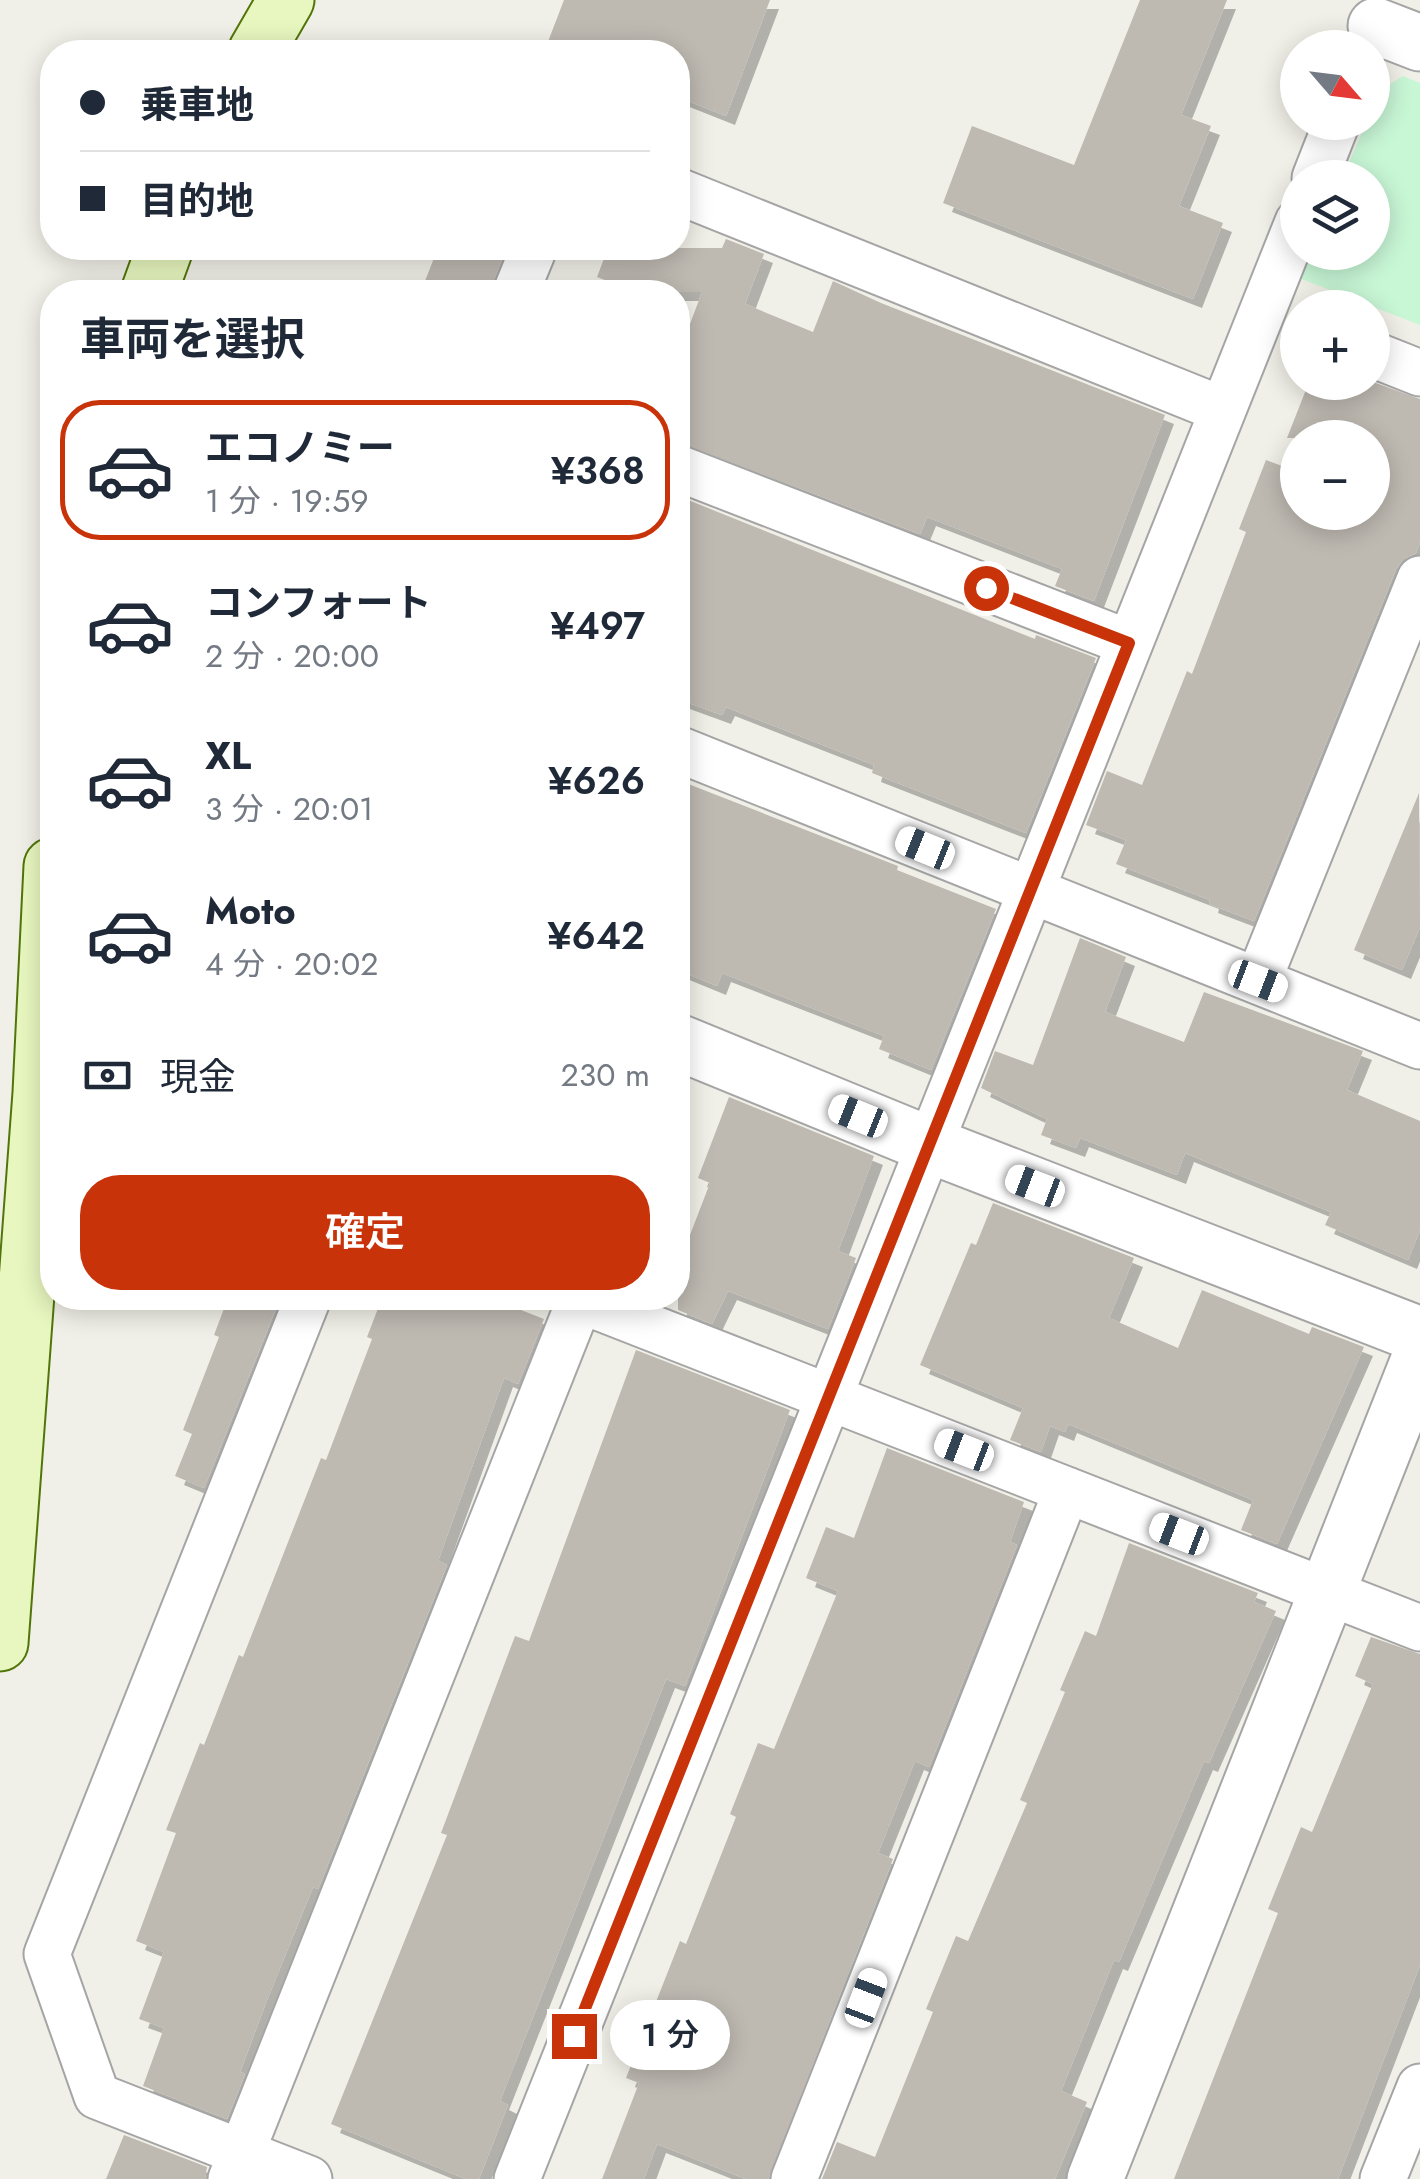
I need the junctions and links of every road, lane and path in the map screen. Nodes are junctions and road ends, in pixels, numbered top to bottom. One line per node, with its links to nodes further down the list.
1 (286, 0): 2 (main road)
2 (263, 40)
3 (690, 196): 7 (street)
4 (1280, 317): 7 (street)
5 (1390, 361): 6 (street)
6 (1420, 373)
7 (1223, 410): 10 (street)
8 (690, 473): 10 (street)
9 (1420, 579): 13 (street)
10 (1129, 643): 12 (street)
11 (690, 753): 12 (street)
12 (1031, 890): 13 (street); 16 (street)
13 (1258, 981): 14 (street)
14 (1420, 1046)
15 (690, 1047): 16 (street)
16 (930, 1145): 21 (street); 23 (street)
17 (40, 1174): 27 (main road)
18 (303, 1310): 29 (street)
19 (573, 1310): 29 (street)
20 (608, 1310): 23 (street)
21 (1420, 1334)
22 (1420, 1357): 25 (street)
23 (827, 1396): 24 (street); 31 (street)
24 (1067, 1490): 25 (street); 32 (street)
25 (1328, 1592): 26 (street); 33 (street)
26 (1420, 1628)
27 (0, 1644)
28 (1420, 2087): 34 (street)
29 (236, 2166): 30 (street)
30 (310, 2179)
31 (517, 2179)
32 (794, 2179)
33 (1095, 2179)
34 (1384, 2179)

